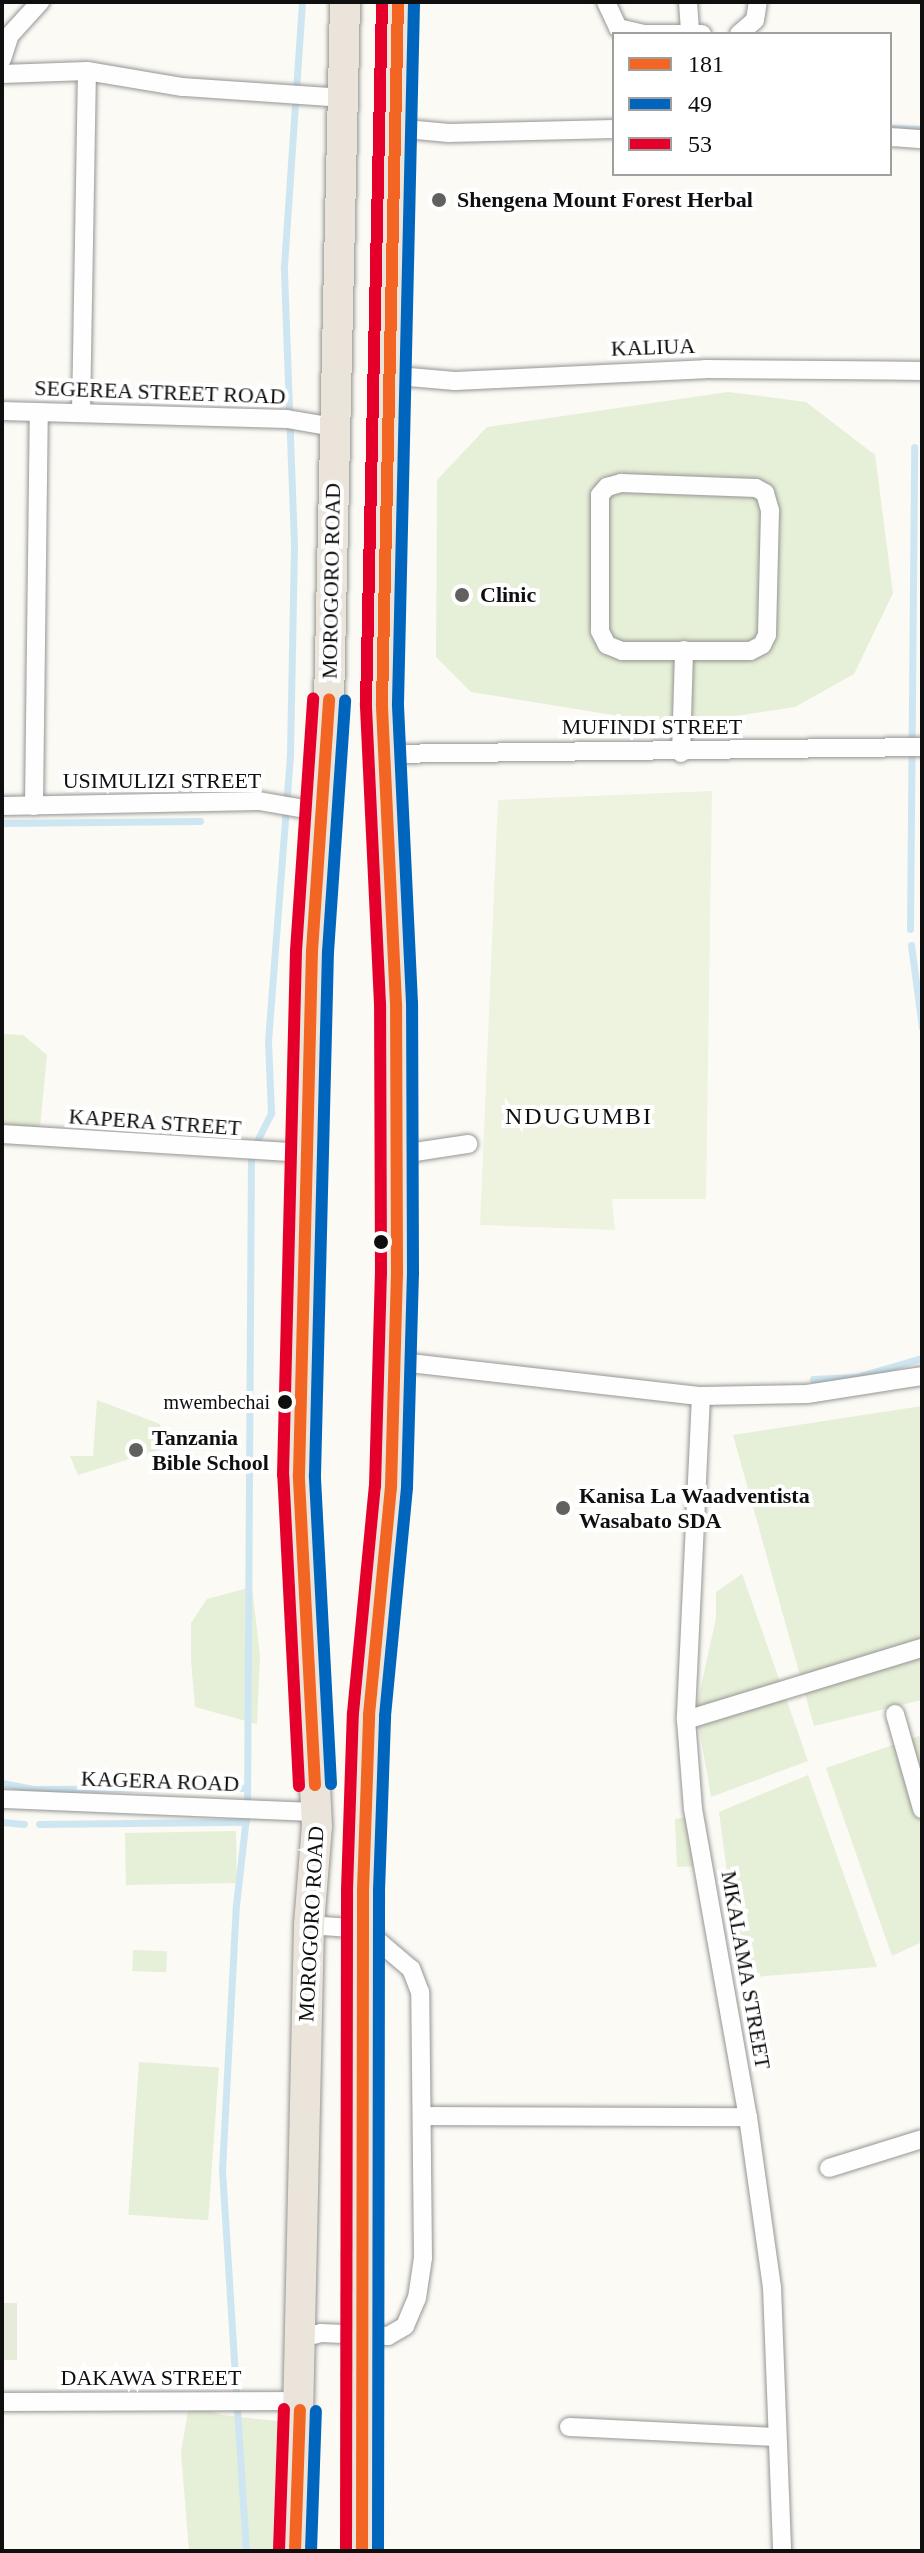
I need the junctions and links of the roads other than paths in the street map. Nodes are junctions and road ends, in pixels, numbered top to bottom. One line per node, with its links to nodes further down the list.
1 (40, 2): 10 (street)
2 (345, 2): 13 (highway, MOROGORO ROAD)
3 (398, 2): 14 (highway)
4 (606, 2): 7 (street)
5 (688, 2): 8 (street)
6 (758, 2): 9 (street)
7 (637, 32)
8 (693, 32)
9 (741, 32)
10 (2, 59)
11 (87, 71): 12 (street); 13 (street); 22 (street)
12 (2, 74)
13 (343, 98): 23 (highway, MOROGORO ROAD)
14 (395, 128): 15 (street); 19 (highway)
15 (612, 129)
16 (892, 137): 17 (street)
17 (922, 139)
18 (922, 371): 19 (street, KALIUA)
19 (386, 375): 27 (highway)
20 (2, 411): 21 (street, SEGEREA STREET ROAD)
21 (39, 412): 22 (street, SEGEREA STREET ROAD); 29 (street)
22 (81, 413): 23 (street, SEGEREA STREET ROAD)
23 (325, 425): 30 (highway, MOROGORO ROAD)
24 (684, 650): 24 (street); 26 (street)
25 (922, 747): 26 (street, MUFINDI STREET)
26 (681, 753): 27 (street, MUFINDI STREET)
27 (382, 754): 33 (highway)
28 (2, 806): 29 (street, USIMULIZI STREET)
29 (34, 806): 30 (street, USIMULIZI STREET)
30 (322, 812): 34 (highway, MOROGORO ROAD)
31 (2, 1134): 34 (street, KAPERA STREET)
32 (468, 1144): 33 (street)
33 (396, 1147): 35 (highway)
34 (305, 1153): 43 (highway, MOROGORO ROAD)
35 (392, 1361): 37 (street); 45 (highway)
36 (922, 1376): 37 (street)
37 (701, 1396): 40 (street, MKALAMA STREET)
38 (922, 1648): 40 (street)
39 (895, 1714): 42 (street)
40 (686, 1720): 47 (street, MKALAMA STREET)
41 (2, 1799): 43 (street, KAGERA ROAD)
42 (922, 1809)
43 (317, 1812): 44 (highway, MOROGORO ROAD)
44 (309, 1925): 45 (street); 51 (highway, MOROGORO ROAD)
45 (364, 1929): 46 (street); 50 (highway)
46 (424, 2116): 47 (street); 50 (street)
47 (748, 2117): 55 (street, MKALAMA STREET)
48 (922, 2139): 49 (street)
49 (829, 2168)
50 (360, 2333): 51 (street); 57 (highway)
51 (301, 2338): 52 (highway, MOROGORO ROAD)
52 (300, 2401): 53 (street, DAKAWA STREET); 56 (highway, MOROGORO ROAD)
53 (2, 2402)
54 (569, 2427): 55 (street)
55 (777, 2437): 58 (street, MKALAMA STREET)
56 (295, 2551)
57 (362, 2551)
58 (782, 2551)

